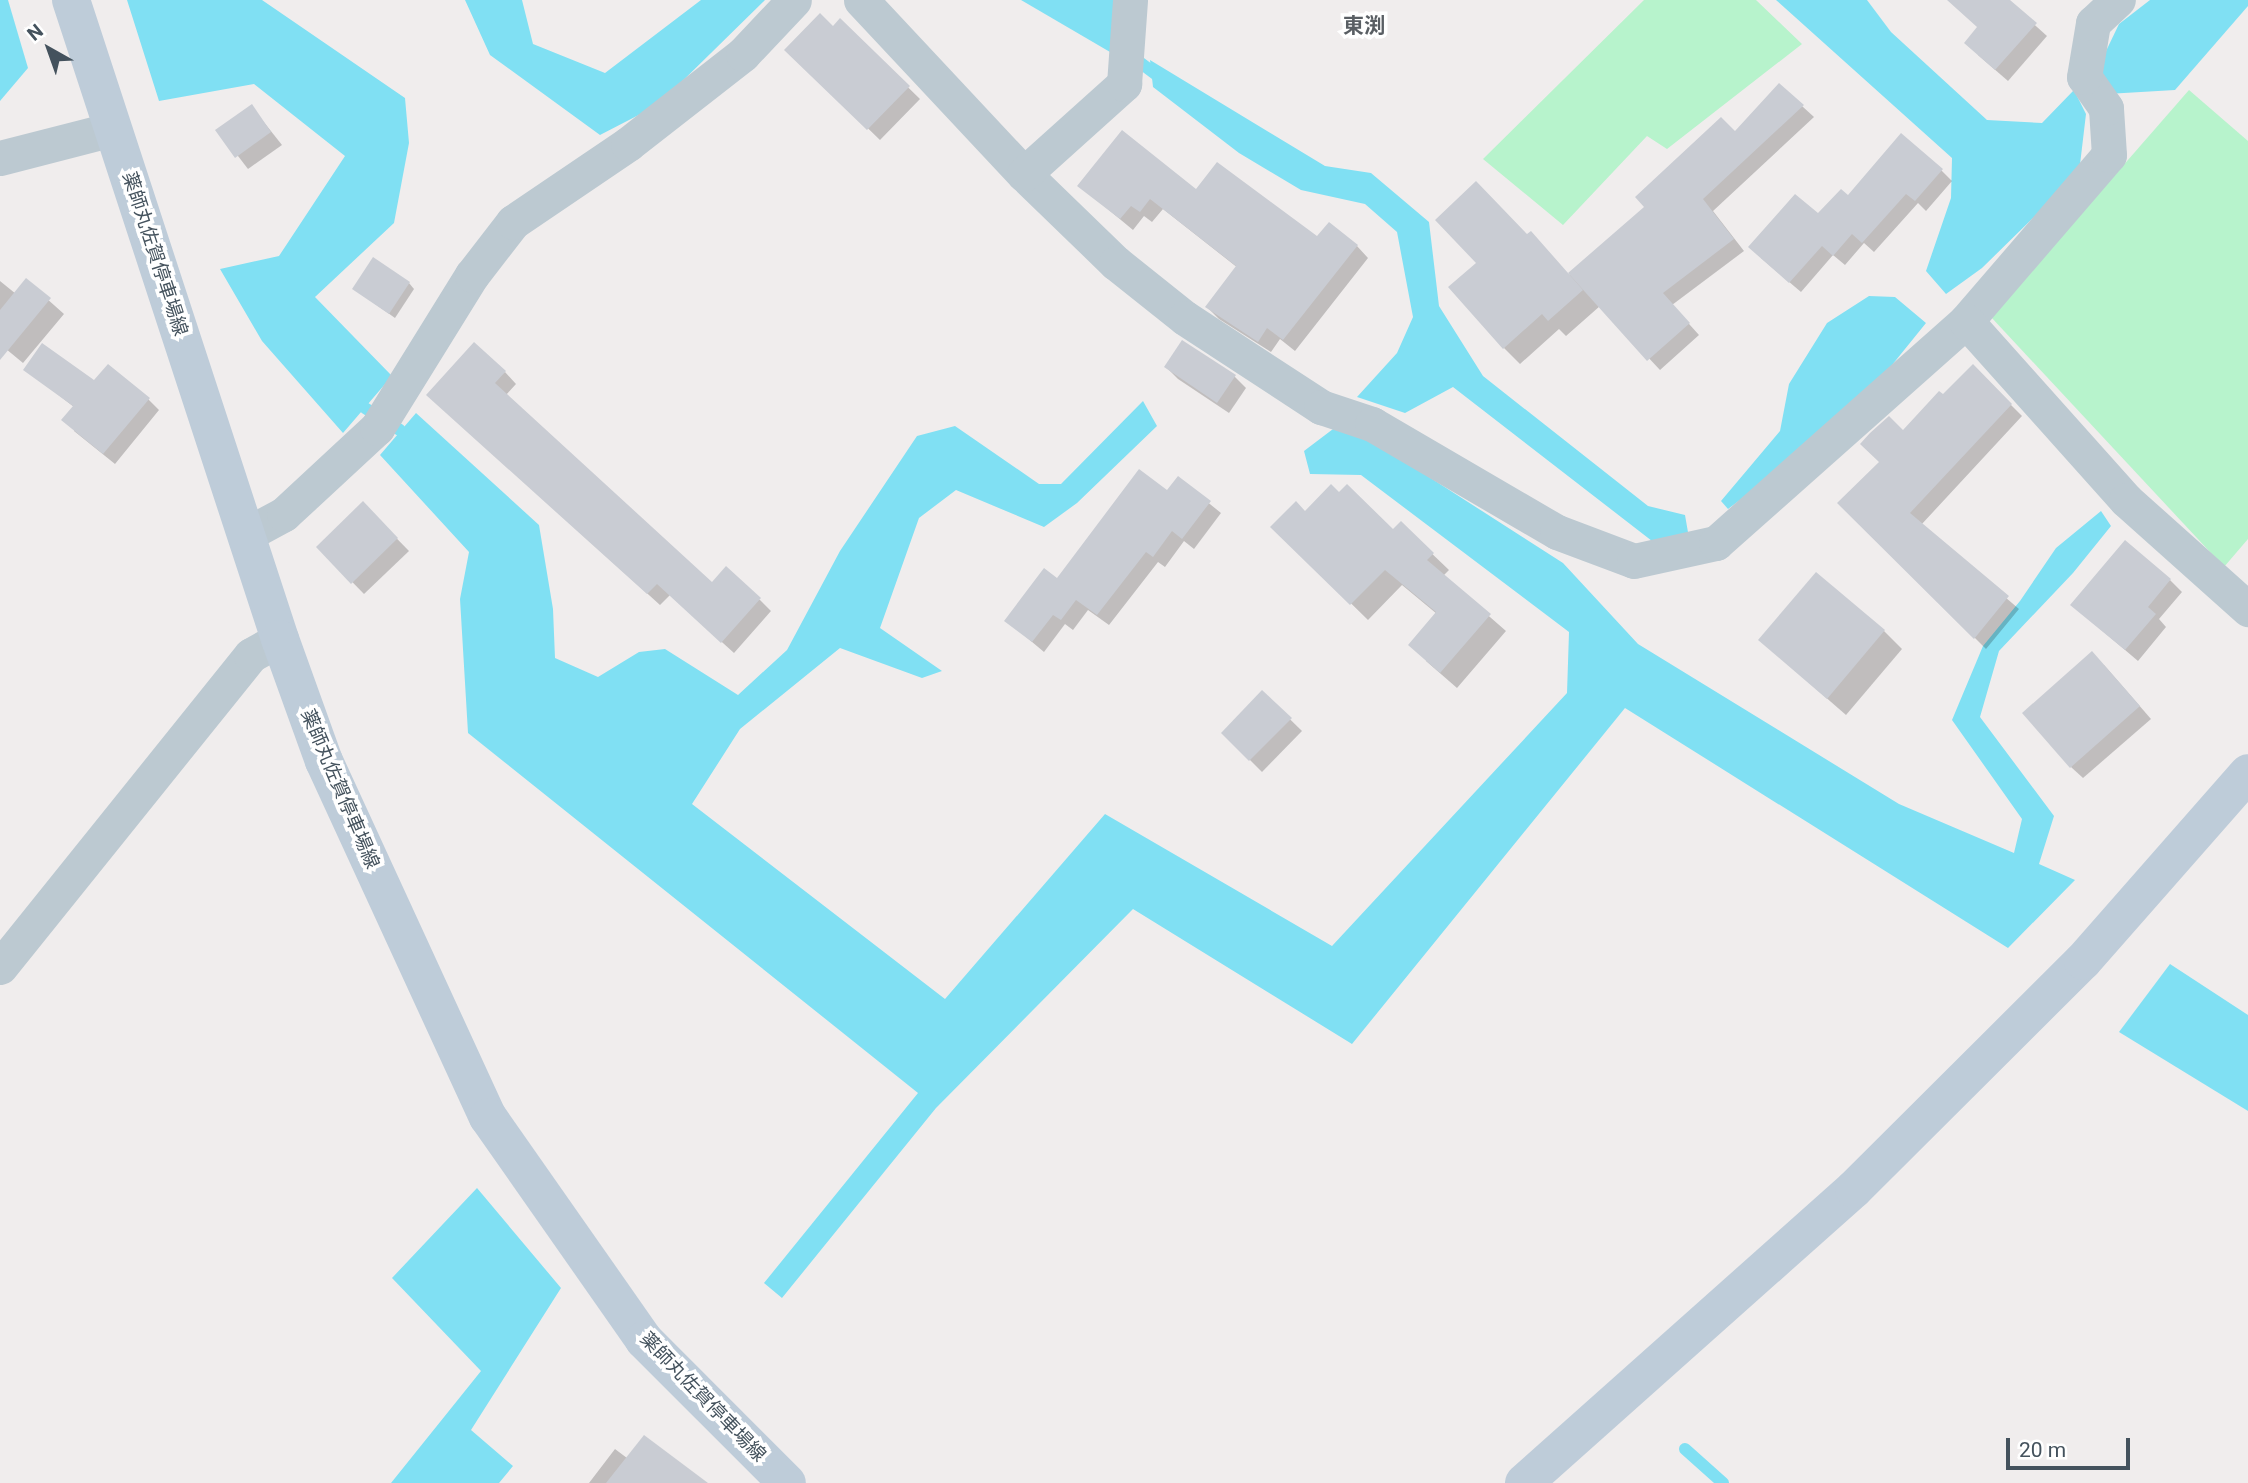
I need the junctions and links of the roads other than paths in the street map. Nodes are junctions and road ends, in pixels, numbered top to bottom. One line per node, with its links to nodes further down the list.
1 (71, 0): 6 (main road, 薬師丸佐賀停車場線)
2 (794, 0): 10 (street)
3 (861, 0): 8 (street)
4 (1130, 0): 8 (street)
5 (2118, 0): 9 (street)
6 (113, 129): 7 (street); 10 (main road, 薬師丸佐賀停車場線)
7 (0, 158)
8 (1024, 174): 9 (street)
9 (1966, 321): 11 (street)
10 (247, 534): 12 (main road, 薬師丸佐賀停車場線)
11 (2248, 609)
12 (280, 639): 14 (street); 15 (main road, 薬師丸佐賀停車場線)
13 (2248, 773): 16 (main road)
14 (0, 968)
15 (787, 1483)
16 (1524, 1483)

